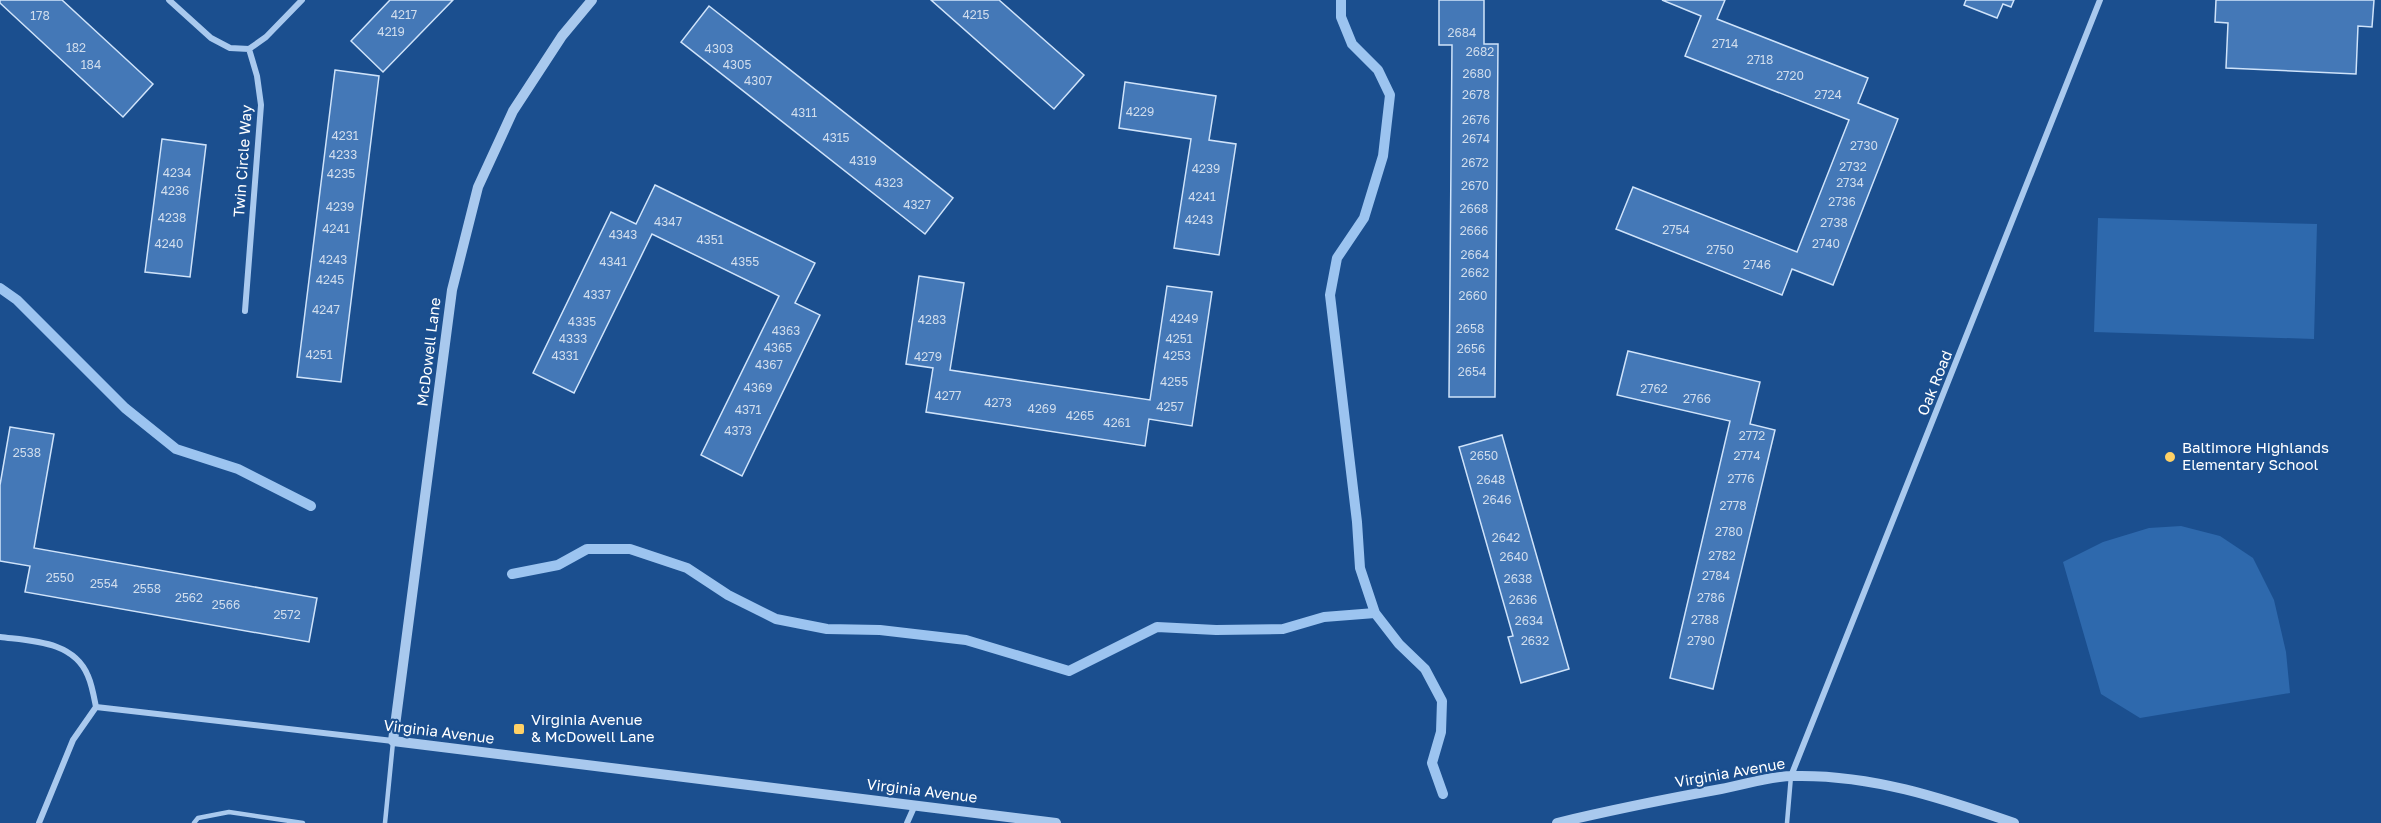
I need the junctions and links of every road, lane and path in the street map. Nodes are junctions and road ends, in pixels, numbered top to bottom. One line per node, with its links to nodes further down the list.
1 (169, 0): 5 (street)
2 (302, 0): 5 (street)
3 (592, 0): 9 (street, McDowell Lane)
4 (2100, 0): 10 (street, Oak Road)
5 (249, 49): 6 (street, Twin Circle Way)
6 (245, 311)
7 (0, 637): 8 (street)
8 (96, 707): 9 (street, Virginia Avenue); 12 (street)
9 (393, 741): 11 (street, Virginia Avenue); 15 (lane)
10 (1791, 776): 18 (street, Virginia Avenue); 19 (lane); 20 (street, Virginia Avenue)
11 (915, 804): 16 (street); 17 (street, Virginia Avenue)
12 (39, 823)
13 (194, 823): 14 (lane)
14 (303, 823)
15 (385, 823)
16 (907, 823)
17 (1056, 823)
18 (1558, 823)
19 (1787, 823)
20 (2014, 823)

